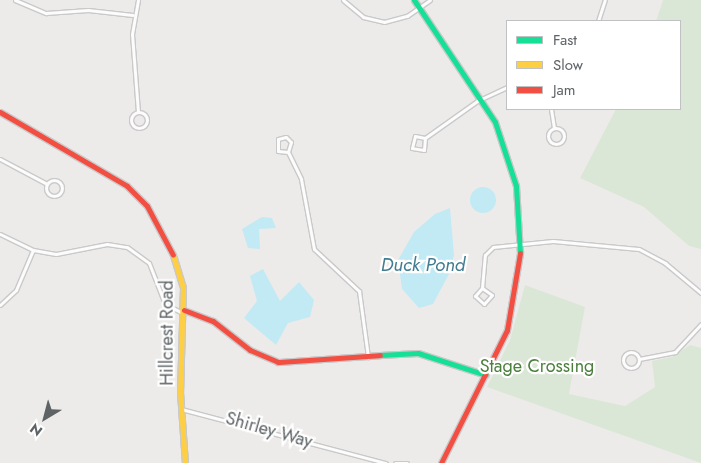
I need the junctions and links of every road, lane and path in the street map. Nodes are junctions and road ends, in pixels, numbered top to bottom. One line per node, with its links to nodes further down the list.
1 (15, 0): 8 (street)
2 (138, 0): 8 (street)
3 (343, 0): 7 (street)
4 (414, 0): 7 (street)
5 (430, 0): 7 (street)
6 (605, 0): 9 (street)
7 (420, 8): 11 (street)
8 (133, 15): 14 (street)
9 (598, 20)
10 (506, 87): 11 (street)
11 (482, 99): 16 (street); 21 (street)
12 (551, 110): 15 (street)
13 (0, 112): 26 (street, Hillcrest Road)
14 (138, 112): 14 (street)
15 (554, 128): 15 (street)
16 (425, 138): 16 (street)
17 (288, 152): 17 (street); 28 (street)
18 (0, 159): 19 (street)
19 (46, 184): 19 (street)
20 (0, 234): 22 (street)
21 (522, 243): 23 (street); 24 (street); 30 (street)
22 (32, 250): 25 (street); 26 (street)
23 (482, 288): 23 (street)
24 (701, 292)
25 (0, 305)
26 (184, 312): 28 (street); 31 (street, Hillcrest Road)
27 (701, 324): 29 (street)
28 (368, 357): 30 (street)
29 (639, 359): 29 (street)
30 (486, 375): 36 (street)
31 (181, 409): 32 (street, Hillcrest Road); 33 (street, Shirley Way)
32 (185, 463)
33 (386, 463)
34 (395, 463): 35 (street)
35 (407, 463)
36 (441, 463)

